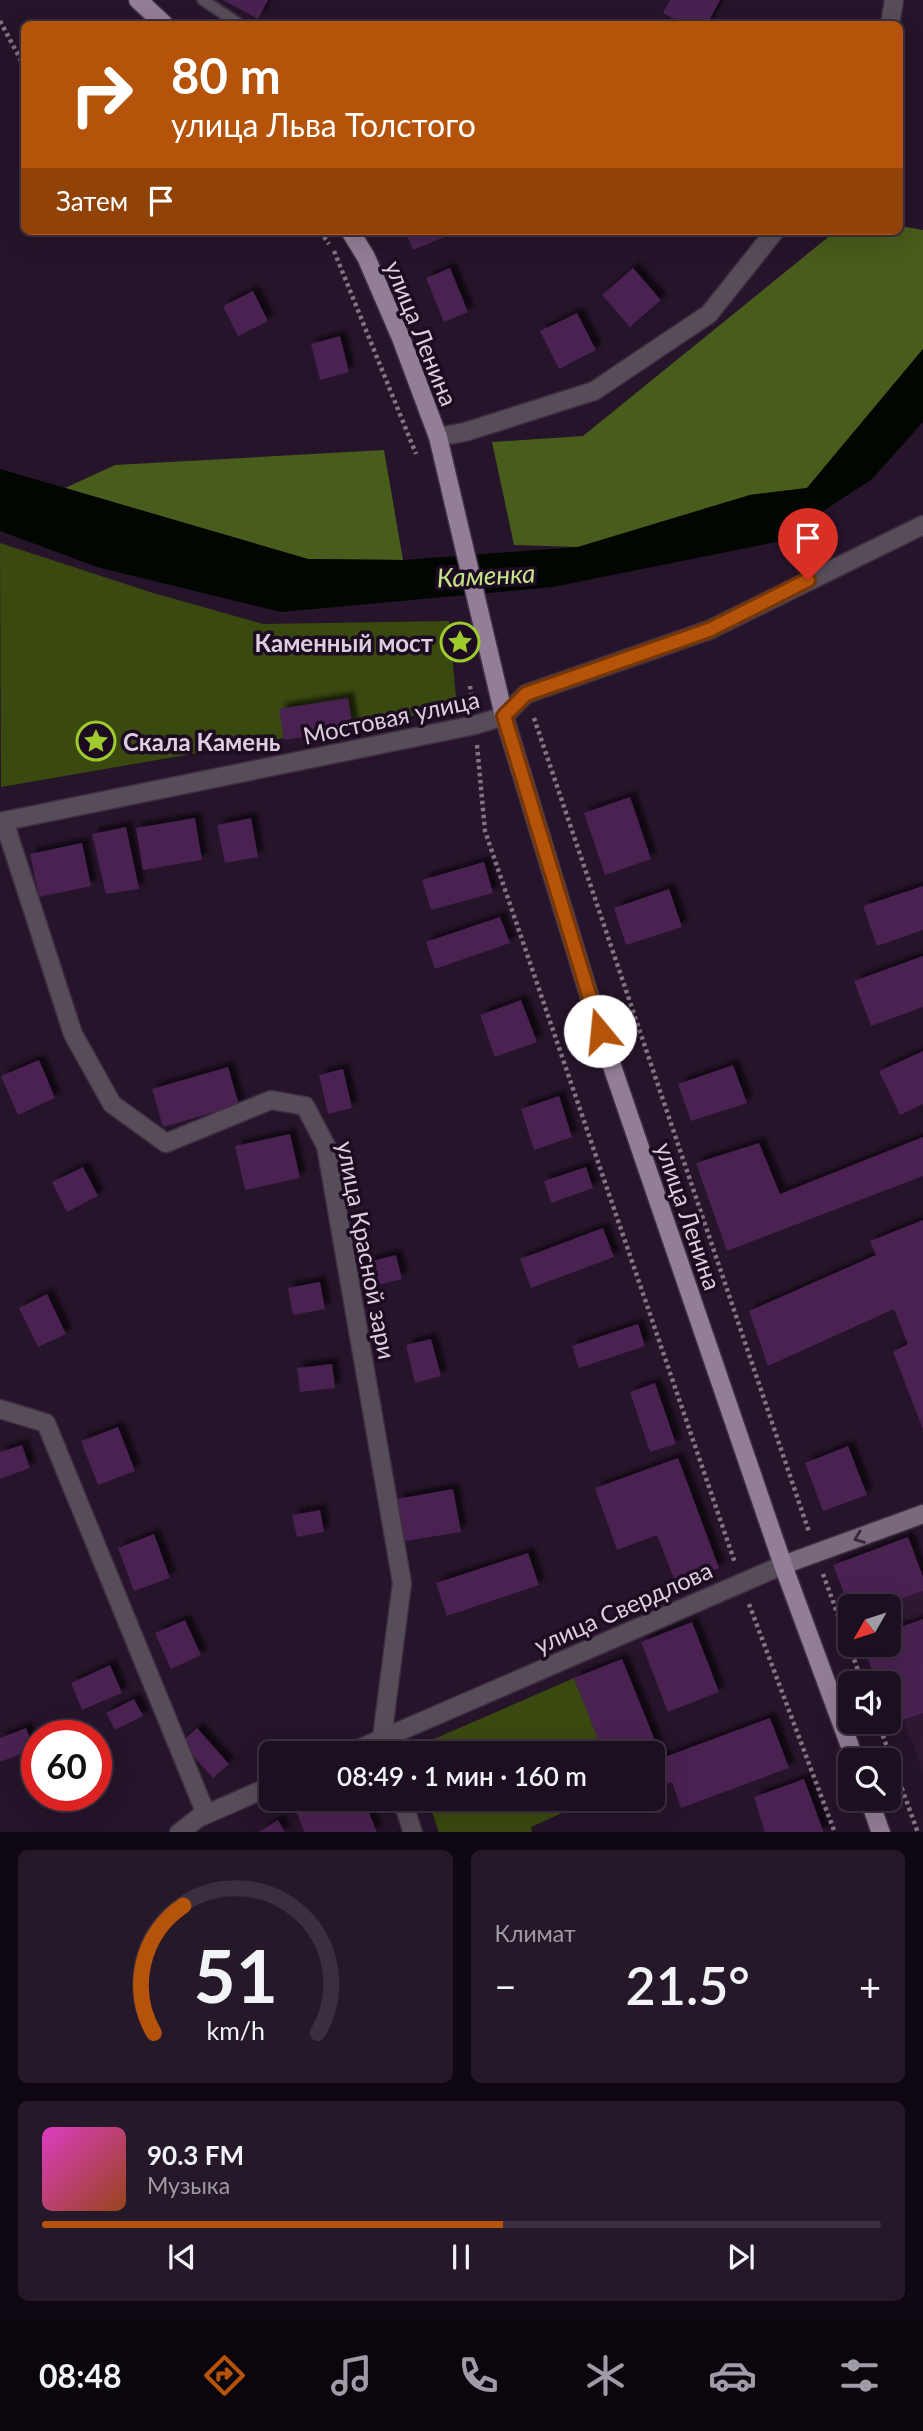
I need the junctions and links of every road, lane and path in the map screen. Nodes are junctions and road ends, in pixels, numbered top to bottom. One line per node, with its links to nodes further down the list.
1 (138, 0): 4 (main road)
2 (203, 0): 5 (lane)
3 (894, 0): 6 (street)
4 (161, 21)
5 (234, 21)
6 (890, 21)
7 (0, 22): 8 (path)
8 (21, 60)
9 (323, 235): 13 (path)
10 (352, 235): 12 (main road, улица Ленина)
11 (772, 235): 12 (street)
12 (438, 437): 17 (main road, улица Ленина)
13 (421, 464)
14 (923, 525): 16 (street)
15 (470, 686): 18 (path)
16 (526, 694): 17 (street); 22 (path)
17 (504, 716): 18 (street, Мостовая улица); 23 (main road, улица Ленина)
18 (475, 726): 19 (street, Мостовая улица); 24 (path)
19 (2, 821): 27 (street, улица Красной зари)
20 (0, 1409): 33 (street)
21 (923, 1514): 22 (street, улица Свердлова, one-way to 22)
22 (816, 1554): 23 (street, улица Свердлова); 25 (path)
23 (783, 1565): 24 (street, улица Свердлова); 29 (main road, улица Ленина)
24 (741, 1582): 28 (street, улица Свердлова); 36 (path)
25 (858, 1671)
26 (881, 1734): 38 (path)
27 (386, 1741)
28 (396, 1741)
29 (851, 1748)
30 (259, 1791): 33 (street)
31 (406, 1811): 35 (street)
32 (873, 1811): 37 (main road)
33 (206, 1814): 34 (street)
34 (179, 1832)
35 (413, 1832)
36 (835, 1832)
37 (881, 1832)
38 (918, 1832)

